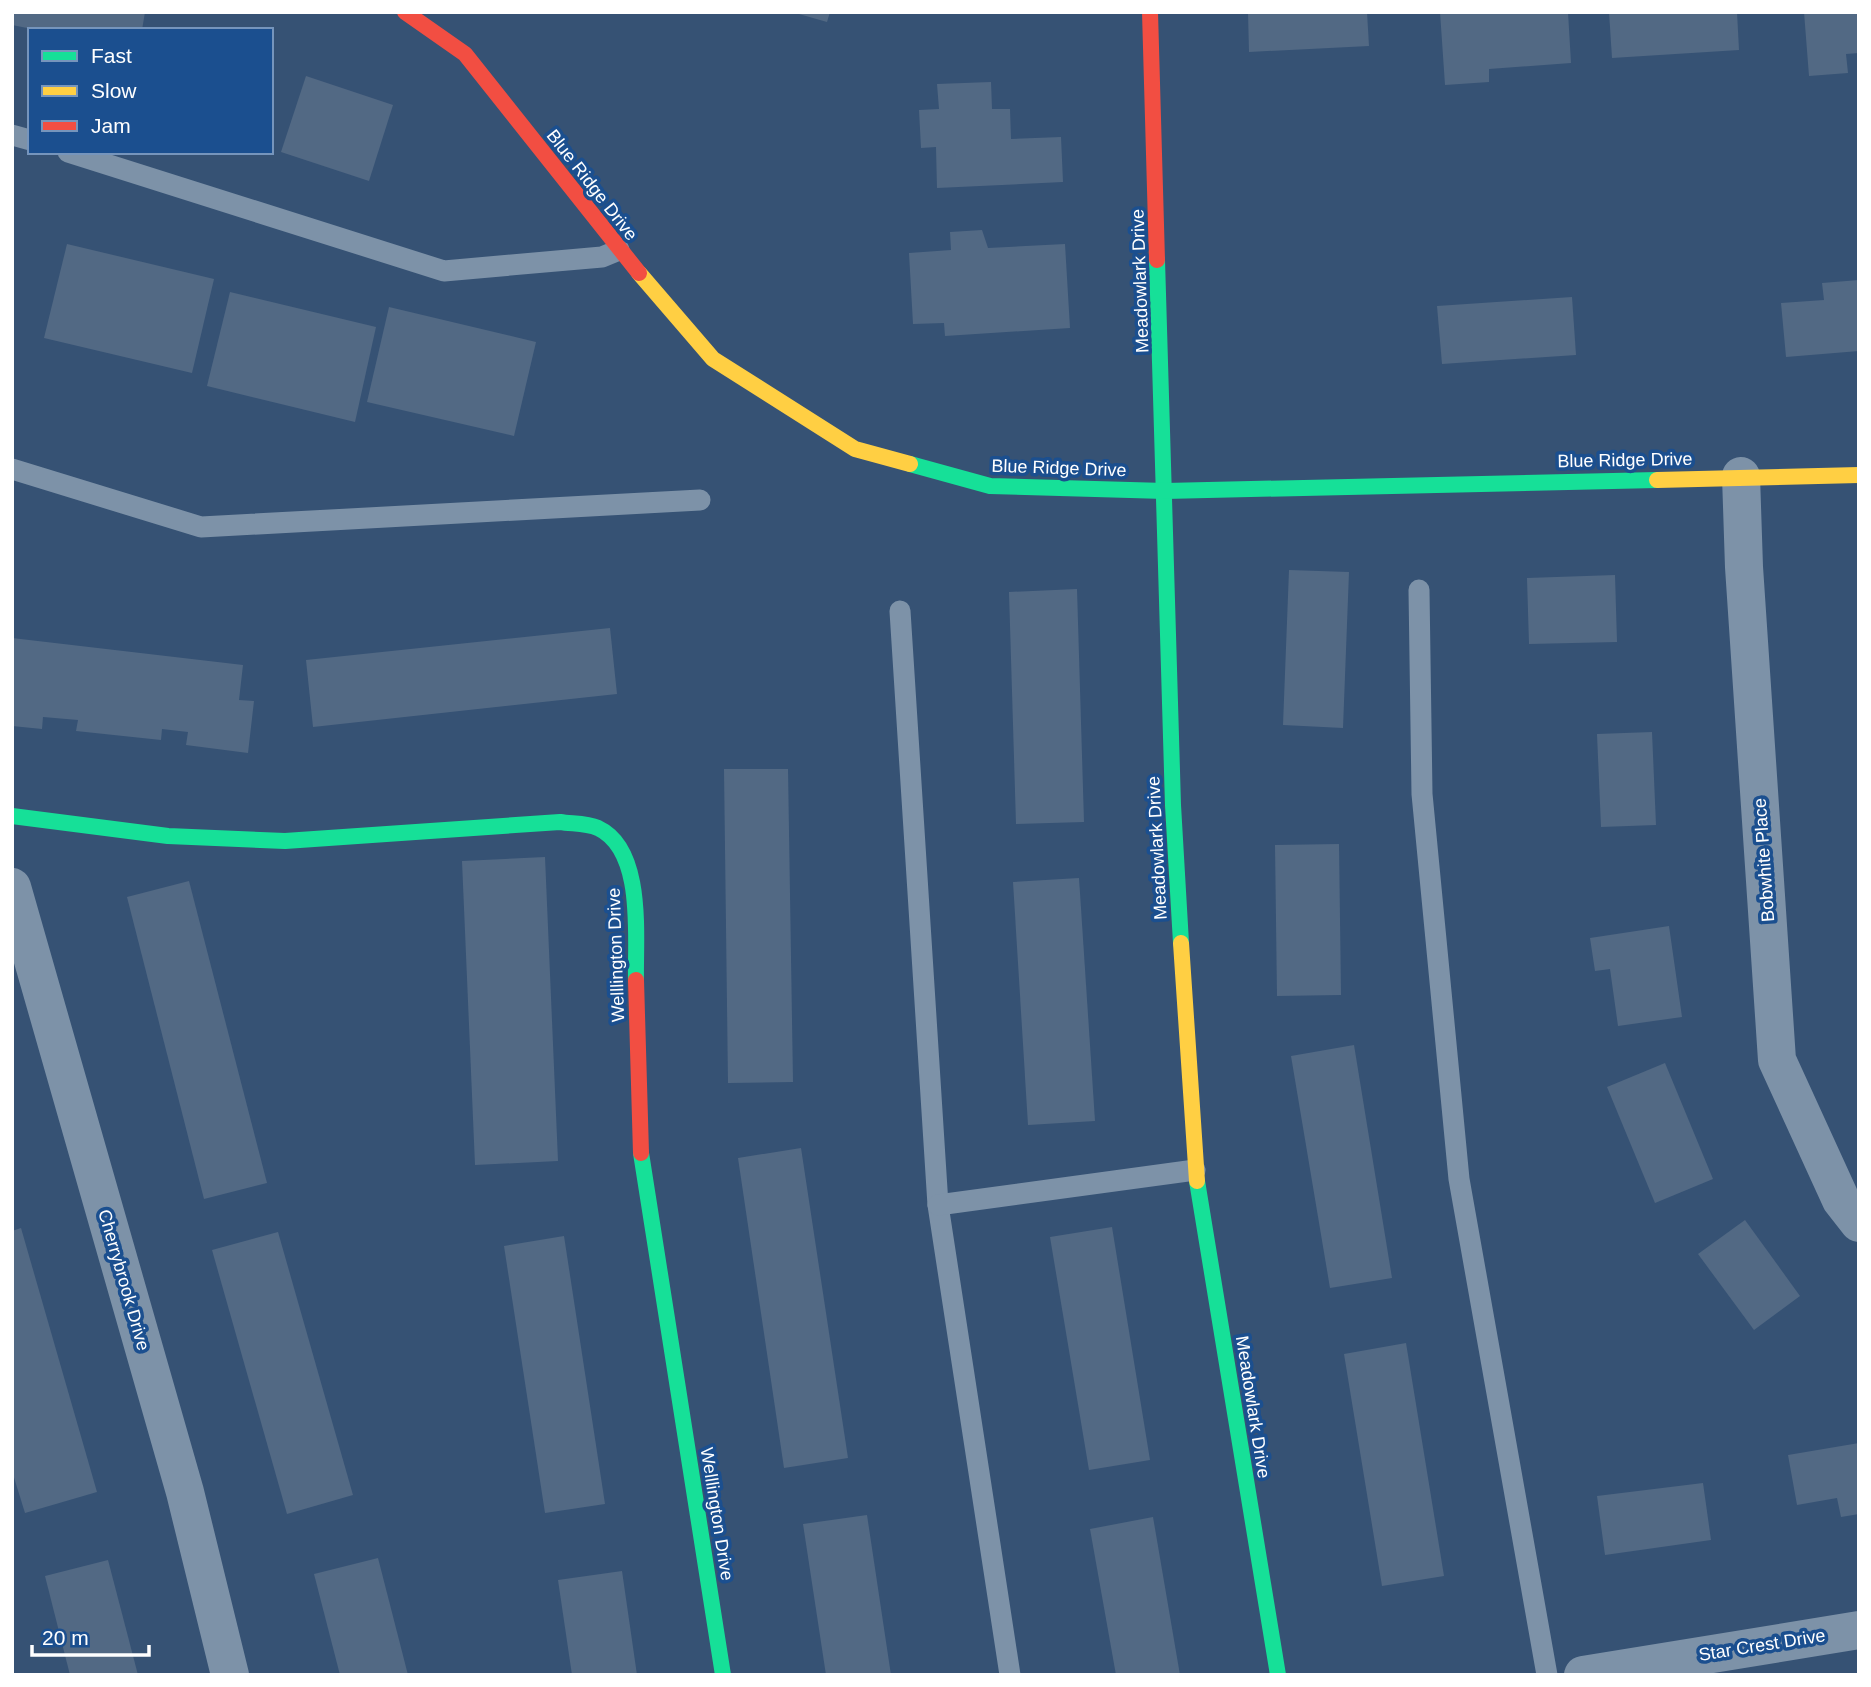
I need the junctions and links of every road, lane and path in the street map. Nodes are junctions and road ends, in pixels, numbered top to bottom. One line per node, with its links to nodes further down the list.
1 (405, 12): 4 (street, Blue Ridge Drive)
2 (1150, 12): 8 (street, Meadowlark Drive)
3 (74, 154): 4 (lane)
4 (619, 250): 8 (street, Blue Ridge Drive)
5 (12, 469): 9 (lane)
6 (1859, 475): 7 (street, Blue Ridge Drive)
7 (1741, 476): 8 (street, Blue Ridge Drive); 16 (street, Bobwhite Place)
8 (1166, 491): 14 (street, Meadowlark Drive)
9 (699, 500)
10 (1419, 590): 22 (lane)
11 (900, 611): 15 (lane)
12 (12, 816): 19 (street, Welllington Drive)
13 (12, 887): 18 (street, Cherrybrook Drive)
14 (1195, 1170): 15 (lane); 21 (street, Meadowlark Drive)
15 (938, 1205): 20 (lane)
16 (1859, 1223)
17 (1859, 1630): 23 (street, Star Crest Drive)
18 (230, 1675)
19 (723, 1675)
20 (1010, 1675)
21 (1278, 1675)
22 (1546, 1675)
23 (1583, 1675)

